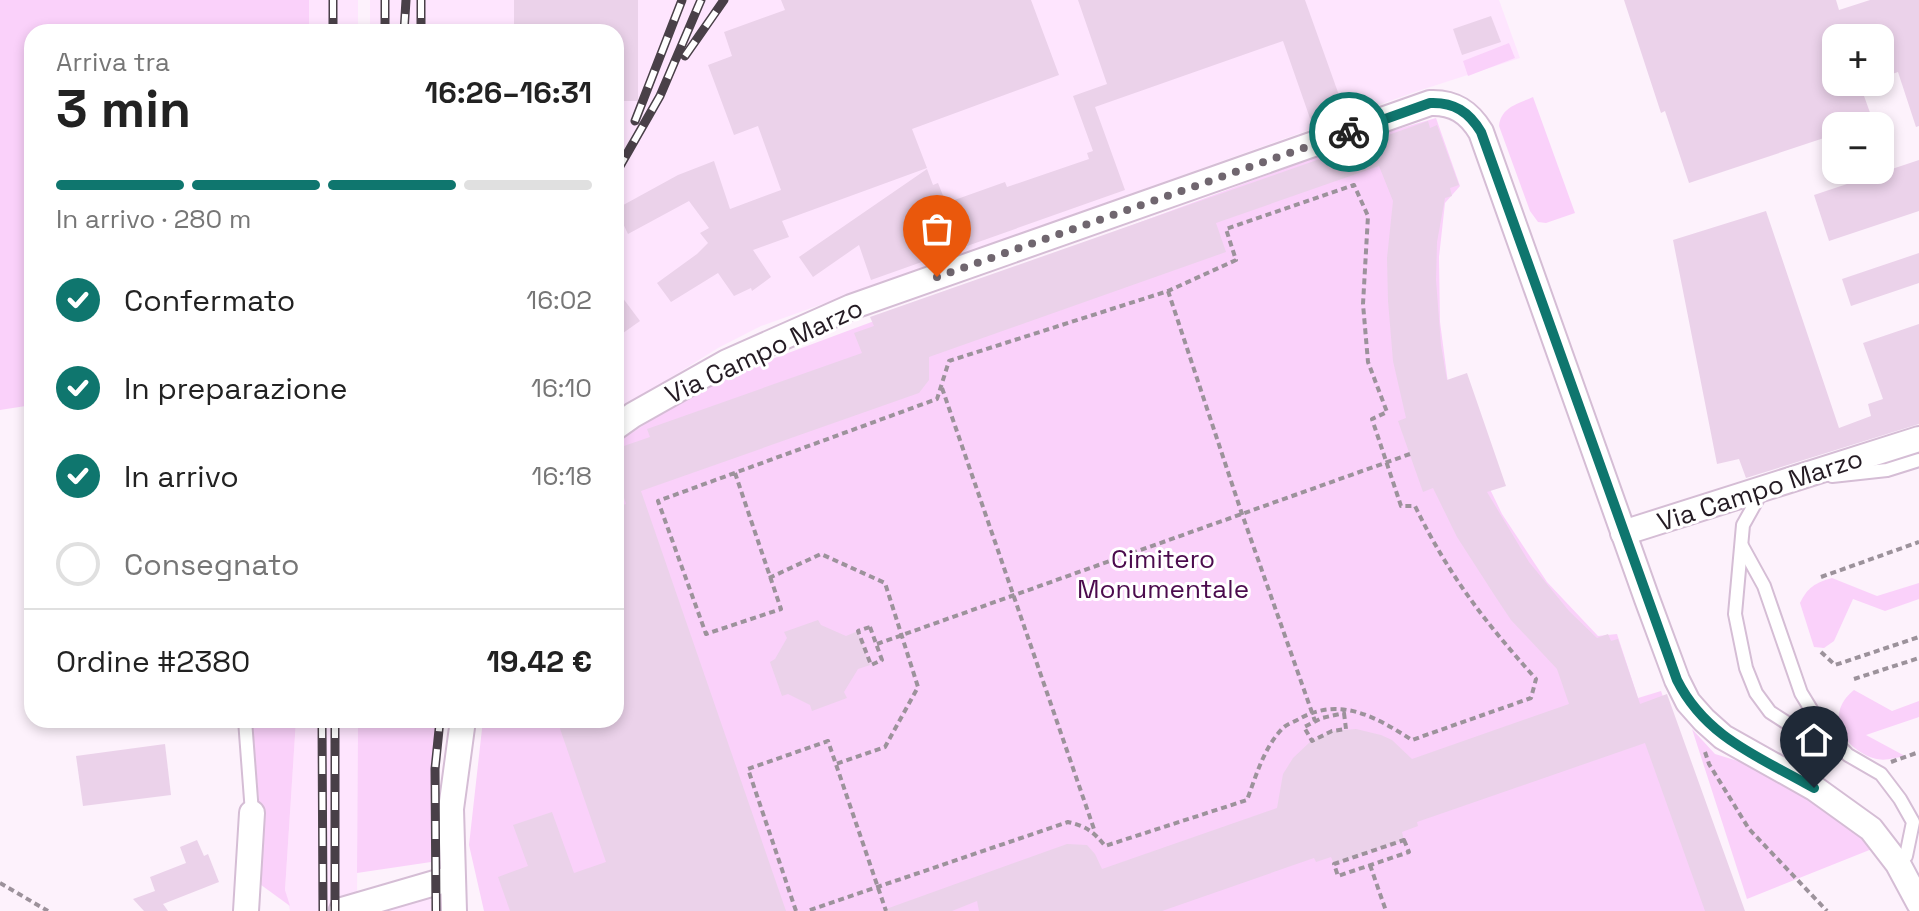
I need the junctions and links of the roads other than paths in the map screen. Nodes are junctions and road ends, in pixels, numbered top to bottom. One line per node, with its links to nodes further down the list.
1 (624, 422): 6 (street, Via Campo Marzo)
2 (1919, 439): 4 (street, Via Campo Marzo)
3 (1919, 460): 4 (lane)
4 (1792, 480): 5 (street, Via Campo Marzo)
5 (1763, 489): 6 (street, Via Campo Marzo); 7 (lane)
6 (1623, 533): 12 (street)
7 (1742, 546): 10 (lane); 12 (lane)
8 (246, 728): 11 (lane)
9 (462, 728): 13 (street)
10 (1804, 728)
11 (252, 813): 16 (street)
12 (1898, 864): 14 (street)
13 (452, 878): 15 (street); 17 (street)
14 (1919, 903)
15 (342, 910)
16 (246, 911)
17 (454, 911)

